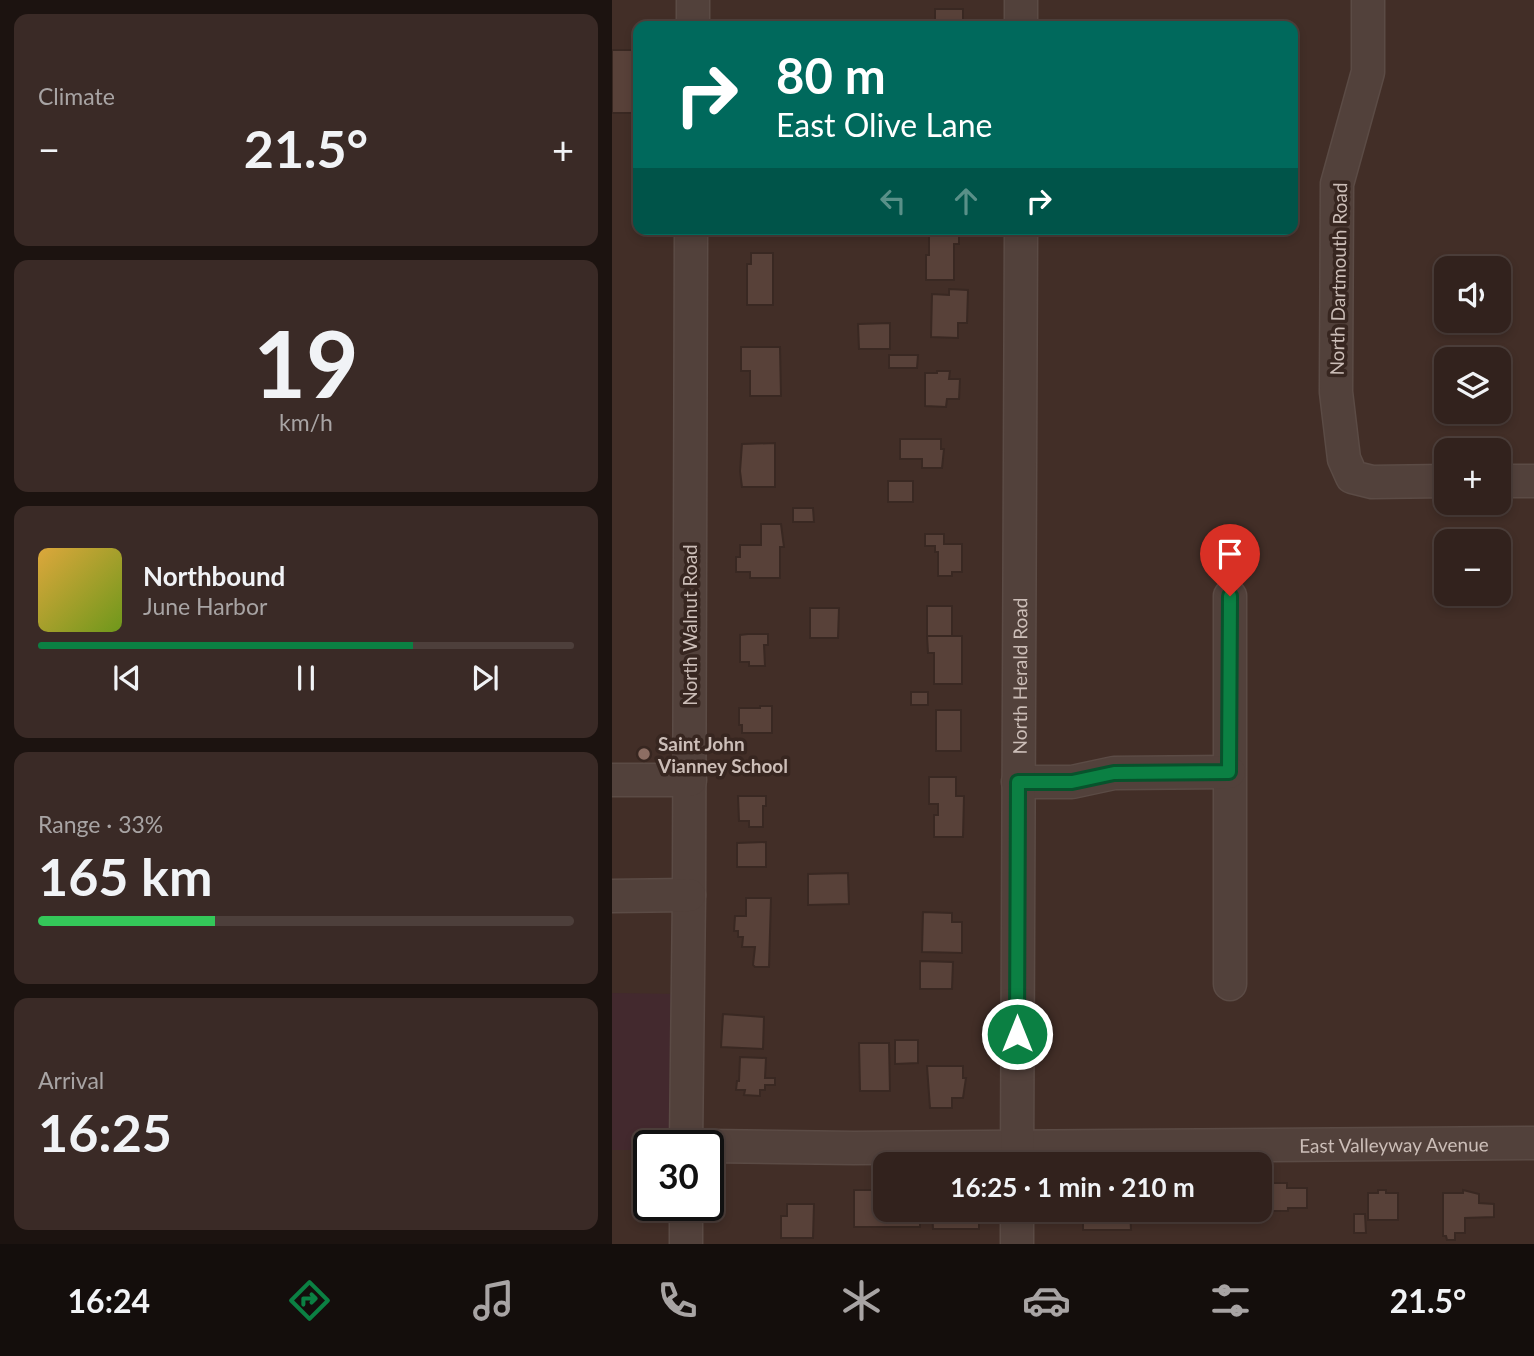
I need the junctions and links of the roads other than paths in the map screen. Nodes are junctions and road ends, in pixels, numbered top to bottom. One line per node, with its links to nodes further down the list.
1 (693, 0): 4 (street)
2 (1022, 0): 5 (street)
3 (1368, 0): 8 (street, North Dartmouth Road)
4 (692, 21)
5 (1021, 21)
6 (691, 235): 14 (street, North Walnut Road)
7 (1021, 235): 15 (street, North Herald Road)
8 (1434, 481)
9 (1511, 481): 10 (street)
10 (1534, 481)
11 (1230, 596): 12 (street)
12 (1229, 772): 15 (street); 18 (street)
13 (612, 780): 14 (street)
14 (690, 780): 16 (street, North Walnut Road)
15 (1018, 782): 23 (street, North Herald Road)
16 (689, 895): 17 (street); 19 (street, North Walnut Road)
17 (612, 896)
18 (1230, 984)
19 (686, 1130)
20 (1534, 1143): 24 (street, East Valleyway Avenue)
21 (724, 1146): 22 (street, East Valleyway Avenue)
22 (914, 1152)
23 (1017, 1152)
24 (1146, 1152)
25 (686, 1221): 27 (street)
26 (1017, 1222): 28 (street)
27 (686, 1244)
28 (1017, 1244)

